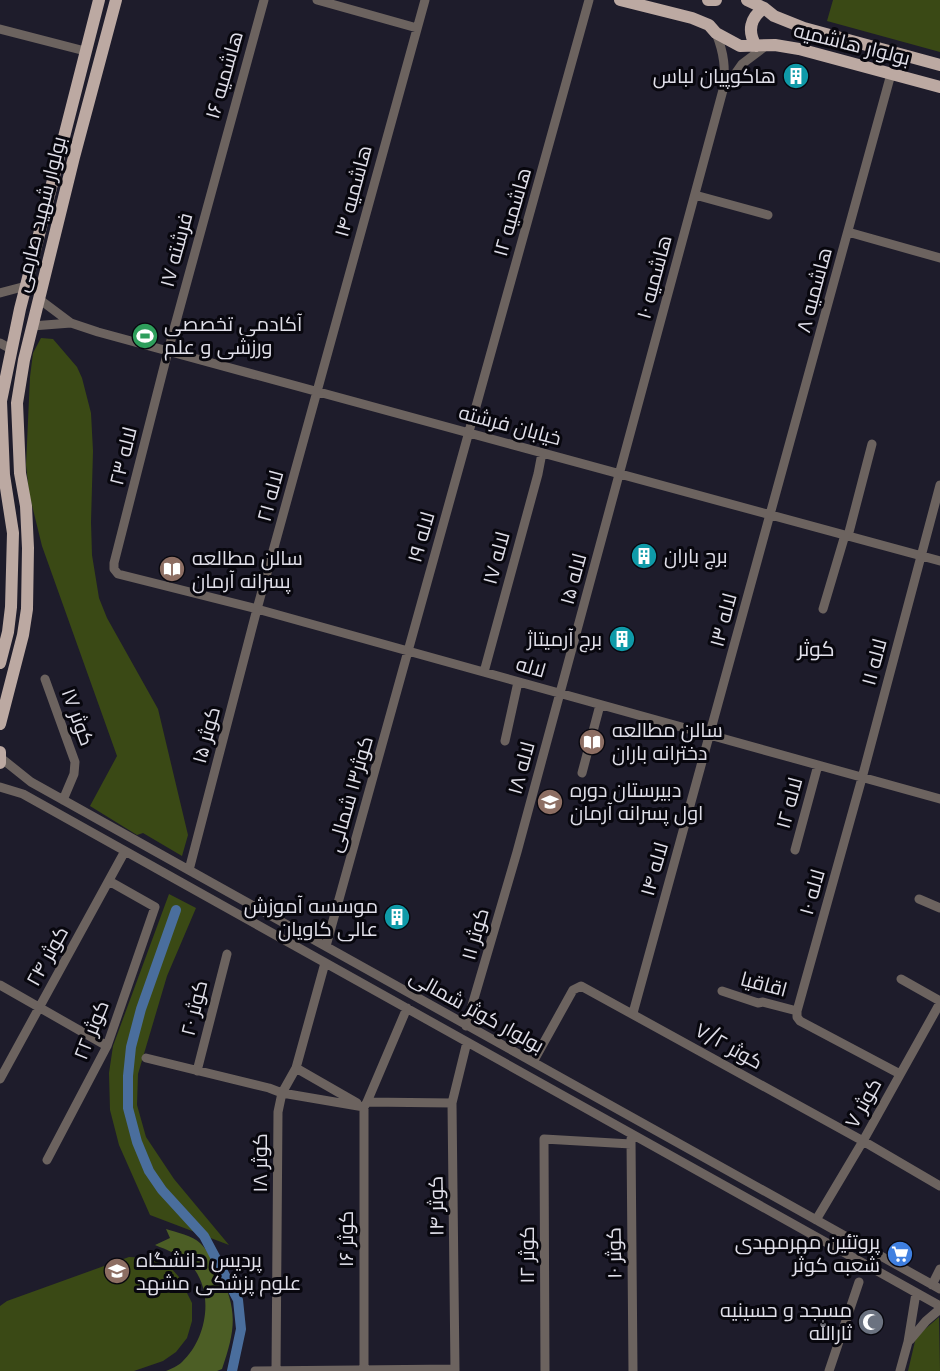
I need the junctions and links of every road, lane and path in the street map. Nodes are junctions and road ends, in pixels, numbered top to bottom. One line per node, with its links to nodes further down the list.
1 (99, 0): 16 (main road, بولوار شهید صارمی)
2 (116, 0): 22 (main road, بولوار شهید صارمی)
3 (264, 0): 23 (street, هاشمیه ۱۶)
4 (317, 0): 13 (street)
5 (425, 0): 13 (street, هاشمیه ۱۴)
6 (590, 0): 37 (street, هاشمیه ۱۲)
7 (620, 0): 14 (main road, بولوار هاشمیه)
8 (710, 0): 9 (main road)
9 (716, 0)
10 (747, 0): 11 (main road, بولوار هاشمیه)
11 (768, 8): 15 (main road); 17 (main road, بولوار هاشمیه)
12 (0, 28): 16 (street)
13 (417, 28): 36 (street, هاشمیه ۱۴)
14 (716, 33): 15 (main road, بولوار هاشمیه); 20 (street)
15 (761, 45): 18 (main road, بولوار هاشمیه); 20 (street)
16 (85, 51): 21 (main road, بولوار شهید صارمی)
17 (940, 65)
18 (891, 74): 19 (main road, بولوار هاشمیه); 26 (street, هاشمیه ۸)
19 (940, 87)
20 (723, 90): 24 (street, هاشمیه ۱۰)
21 (66, 125): 22 (main road); 28 (main road, بولوار شهید صارمی)
22 (81, 129): 30 (main road, بولوار شهید صارمی)
23 (219, 159): 35 (street, فرشته ۱۷)
24 (695, 195): 25 (street); 40 (street, هاشمیه ۱۰)
25 (768, 215)
26 (848, 232): 27 (street); 42 (street, هاشمیه ۸)
27 (940, 258)
28 (26, 286): 29 (street); 34 (main road, بولوار شهید صارمی)
29 (0, 293)
30 (39, 299): 31 (street, خیابان فرشته); 32 (main road, بولوار شهید صارمی)
31 (71, 323): 32 (street, خیابان فرشته); 35 (street, خیابان فرشته)
32 (32, 326): 56 (main road, بولوار شهید صارمی)
33 (0, 343): 34 (street)
34 (11, 349): 50 (main road, بولوار شهید صارمی)
35 (168, 351): 36 (street, خیابان فرشته); 46 (street, لاله ۲۳)
36 (317, 392): 37 (street, خیابان فرشته); 47 (street, لاله ۲۱)
37 (469, 433): 39 (street, خیابان فرشته); 49 (street, لاله ۱۹)
38 (873, 444): 43 (street)
39 (542, 453): 40 (street, خیابان فرشته); 51 (street, لاله ۱۷)
40 (620, 474): 42 (street, خیابان فرشته); 54 (street, لاله ۱۵)
41 (940, 485): 44 (street, لاله ۱۱)
42 (770, 515): 43 (street, خیابان فرشته); 57 (street, لاله ۱۳)
43 (846, 535): 44 (street, خیابان فرشته); 48 (street)
44 (921, 556): 45 (street, خیابان فرشته); 63 (street, لاله ۱۱)
45 (940, 561)
46 (114, 569): 47 (street, لاله)
47 (257, 609): 49 (street, لاله); 70 (street, کوثر ۱۵)
48 (823, 609)
49 (408, 651): 51 (street, لاله); 74 (street, کوثر۱۳ شمالی)
50 (0, 663)
51 (484, 672): 53 (street, لاله)
52 (45, 679): 66 (street, کوثر ۱۷)
53 (518, 682): 54 (street, لاله); 58 (street)
54 (560, 693): 55 (street, لاله); 69 (street, لاله ۱۸)
55 (600, 705): 57 (street, لاله); 62 (street)
56 (0, 724)
57 (710, 735): 61 (street, لاله); 83 (street, لاله ۱۴)
58 (505, 741)
59 (0, 752): 60 (main road)
60 (0, 760): 66 (street, بولوار کوثر شمالی)
61 (818, 765): 63 (street, لاله); 67 (street, لاله ۱۲)
62 (582, 773)
63 (862, 778): 65 (street, لاله); 84 (street, لاله ۱۰)
64 (0, 787): 68 (street, بولوار کوثر شمالی)
65 (939, 796)
66 (63, 800): 70 (street, بولوار کوثر شمالی)
67 (795, 850)
68 (125, 851): 71 (street, کوثر ۲۴); 76 (street, بولوار کوثر شمالی)
69 (517, 852): 85 (street, کوثر ۱۱)
70 (189, 870): 74 (street, بولوار کوثر شمالی)
71 (109, 881): 81 (street, کوثر ۲۴); 87 (street, کوثر ۲۲)
72 (919, 899): 73 (street)
73 (940, 908)
74 (326, 946): 85 (street, بولوار کوثر شمالی)
75 (227, 954): 91 (street, کوثر ۲۰)
76 (325, 963): 82 (street, بولوار کوثر شمالی); 90 (street, کوثر ۱۸)
77 (901, 979): 80 (street)
78 (0, 985): 81 (street)
79 (722, 991): 84 (street, اقاقیا)
80 (940, 1002): 92 (street, کوثر ۷)
81 (39, 1007): 87 (street); 94 (street, کوثر ۲۴)
82 (407, 1008): 86 (street, بولوار کوثر شمالی); 99 (street, کوثر ۱۶)
83 (633, 1013): 89 (street, کوثر ۷/۲); 102 (street, کوثر ۷/۲)
84 (797, 1014): 92 (street, اقاقیا)
85 (466, 1026): 89 (street, بولوار کوثر شمالی)
86 (467, 1042): 95 (street, بولوار کوثر شمالی); 98 (street, کوثر ۱۴)
87 (108, 1046): 104 (street, کوثر ۲۲)
88 (146, 1058): 91 (street)
89 (533, 1062): 93 (street, بولوار کوثر شمالی)
90 (296, 1068): 96 (street, کوثر ۱۸); 99 (street)
91 (196, 1071): 96 (street)
92 (900, 1074): 102 (street, کوثر ۷)
93 (556, 1075): 95 (street); 97 (street, بولوار کوثر شمالی)
94 (0, 1079)
95 (547, 1087): 100 (street, بولوار کوثر شمالی)
96 (282, 1093): 99 (street); 115 (street, کوثر ۱۸)
97 (595, 1097): 100 (street); 106 (street, بولوار کوثر شمالی)
98 (452, 1103): 99 (street); 113 (street, کوثر ۱۴)
99 (366, 1104): 116 (street, کوثر ۱۶)
100 (589, 1110): 101 (street, بولوار کوثر شمالی)
101 (632, 1134): 103 (street, کوثر ۱۰); 110 (street, بولوار کوثر شمالی)
102 (863, 1141): 105 (street, کوثر ۷/۲); 106 (street, کوثر ۷)
103 (631, 1144): 117 (street, کوثر ۱۲); 118 (street, کوثر ۱۰)
104 (47, 1160)
105 (940, 1186)
106 (816, 1220): 109 (street, بولوار کوثر شمالی)
107 (940, 1269): 109 (street)
108 (859, 1282): 119 (street)
109 (936, 1287)
110 (916, 1293): 111 (street, بولوار کوثر شمالی); 112 (street)
111 (940, 1308): 112 (street)
112 (908, 1342): 120 (street)
113 (455, 1370): 116 (street)
114 (255, 1371): 115 (street)
115 (276, 1371): 116 (street)
116 (364, 1371)
117 (545, 1371)
118 (633, 1371)
119 (829, 1371)
120 (900, 1371)

